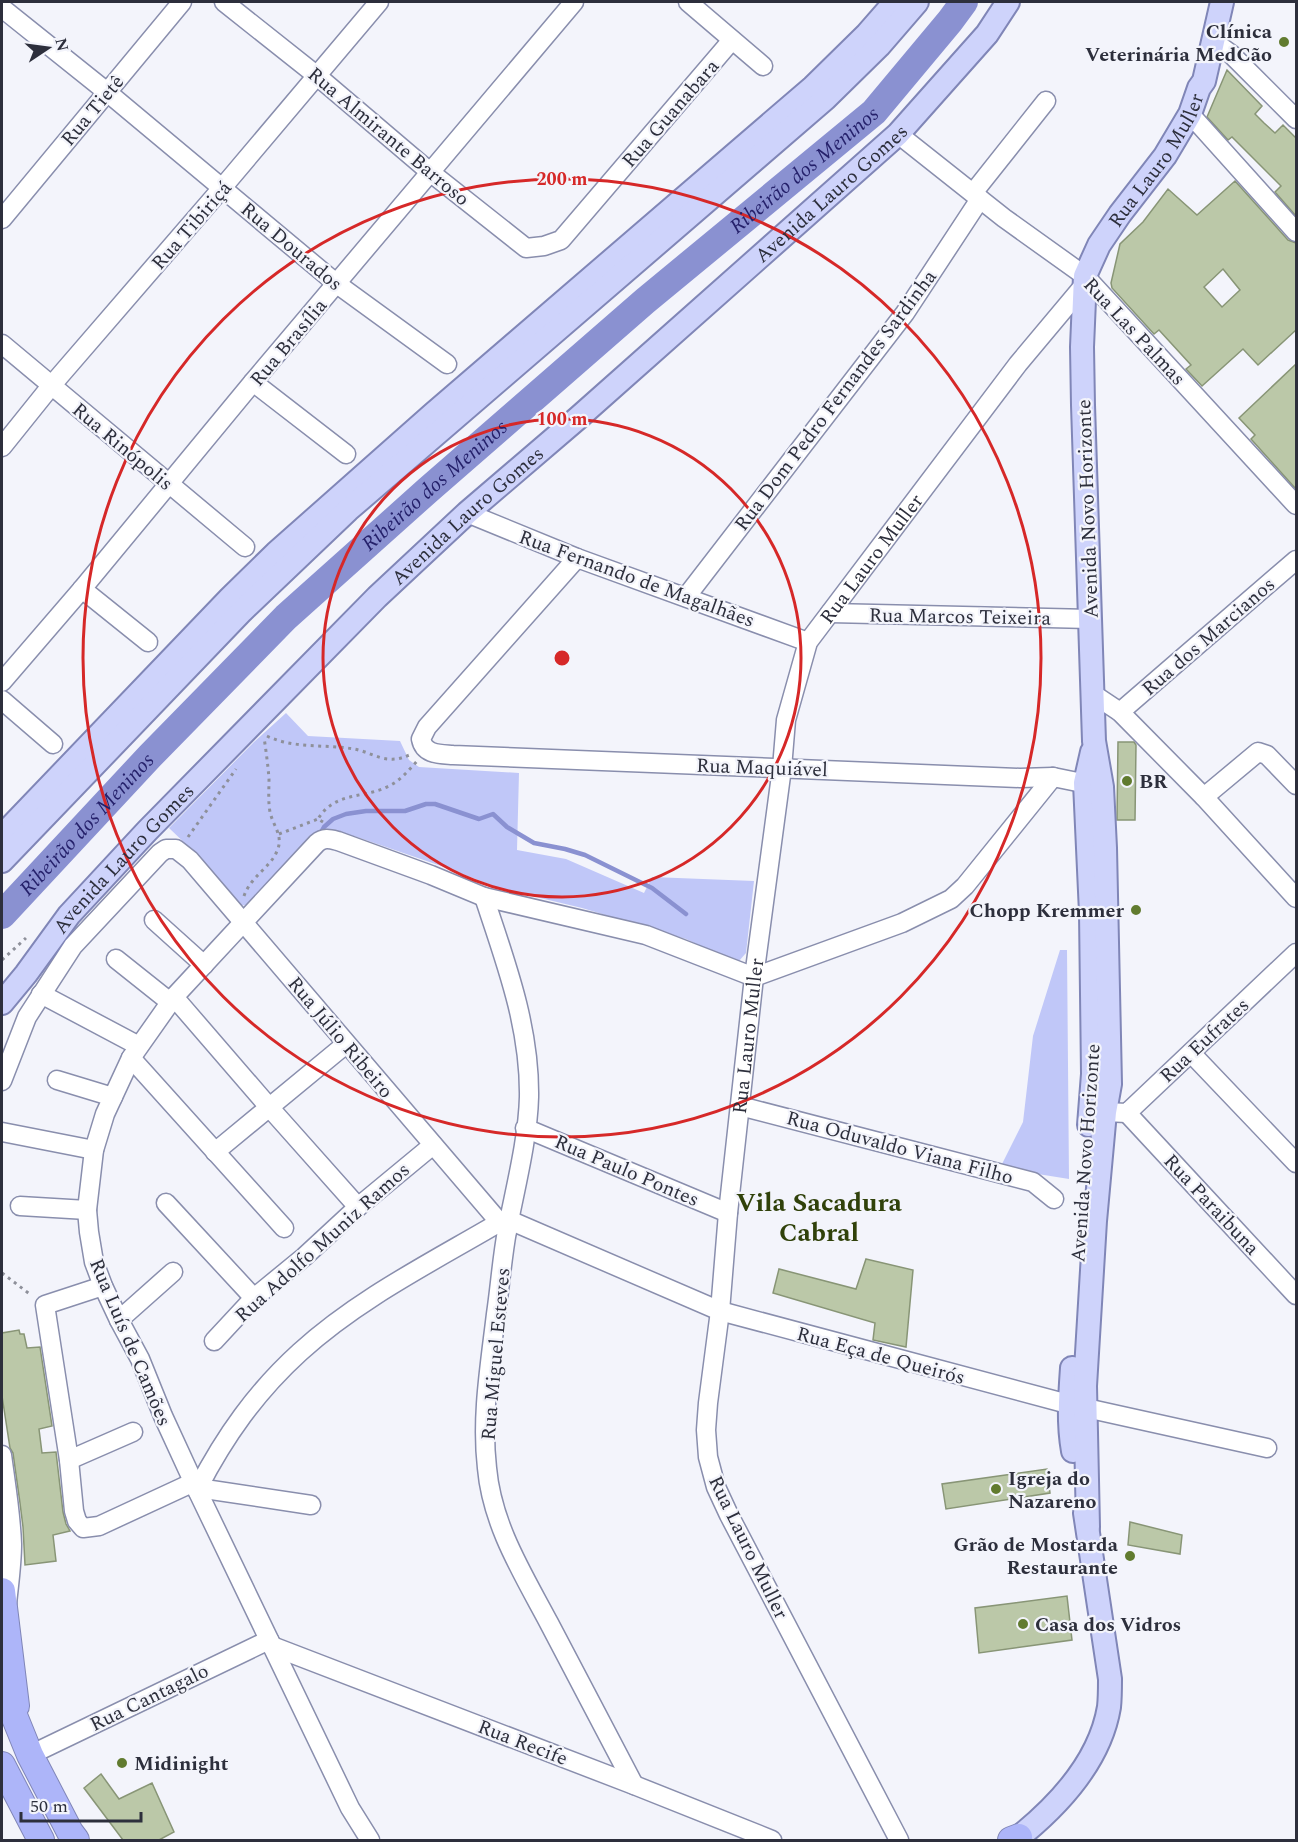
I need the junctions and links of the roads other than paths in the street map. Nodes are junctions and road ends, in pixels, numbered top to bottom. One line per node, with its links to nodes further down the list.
1 (183, 2): 15 (street, Rua Tietê)
2 (224, 2): 14 (street, Rua Almirante Barroso)
3 (379, 2): 14 (street, Rua Tibiriçá)
4 (574, 2): 20 (street, Rua Brasília)
5 (688, 2): 11 (street)
6 (895, 2): 56 (main road)
7 (917, 2): 57 (main road)
8 (1008, 2): 19 (main road, Avenida Lauro Gomes)
9 (1222, 2): 12 (main road, Rua Lauro Muller)
10 (2, 8): 15 (street, Rua Dourados)
11 (732, 40): 13 (street); 25 (street, Rua Guanabara)
12 (1213, 41): 17 (main road, Rua Lauro Muller); 18 (street)
13 (763, 66)
14 (316, 75): 20 (street, Rua Almirante Barroso); 21 (street, Rua Tibiriçá)
15 (107, 92): 21 (street, Rua Dourados); 23 (street, Rua Tietê)
16 (1046, 101): 22 (street, Rua Dom Pedro Fernandes Sardinha)
17 (1190, 114): 24 (street); 26 (main road, Rua Lauro Muller)
18 (1296, 119)
19 (898, 134): 22 (street, Rua Las Palmas); 36 (main road, Avenida Lauro Gomes)
20 (430, 172): 25 (street, Rua Almirante Barroso); 27 (street, Rua Brasília)
21 (222, 189): 27 (street, Rua Dourados); 31 (street, Rua Tibiriçá)
22 (976, 196): 26 (street, Rua Las Palmas); 41 (street, Rua Dom Pedro Fernandes Sardinha)
23 (2, 219)
24 (1296, 232)
25 (561, 240)
26 (1085, 280): 35 (street, Rua Las Palmas); 42 (street, Rua Lauro Muller); 43 (main road, Avenida Novo Horizonte)
27 (336, 284): 29 (street, Rua Dourados); 30 (street, Rua Brasília)
28 (2, 344): 31 (street, Rua Rinópolis)
29 (447, 364)
30 (253, 382): 33 (street); 34 (street, Rua Brasília)
31 (51, 386): 32 (street, Rua Tibiriçá); 34 (street, Rua Rinópolis)
32 (2, 447)
33 (346, 454)
34 (169, 484): 37 (street, Rua Rinópolis); 40 (street, Rua Brasília)
35 (1296, 506)
36 (467, 513): 38 (street, Rua Fernando de Magalhães); 65 (main road, Avenida Lauro Gomes)
37 (245, 547)
38 (577, 558): 41 (street, Rua Fernando de Magalhães); 51 (street, Rua Maquiável)
39 (1296, 560): 49 (street, Rua dos Marcianos)
40 (82, 590): 44 (street); 46 (street, Rua Brasília)
41 (686, 597): 45 (street, Rua Fernando de Magalhães)
42 (830, 613): 43 (street, Rua Marcos Teixeira); 45 (street, Rua Lauro Muller)
43 (1090, 619): 47 (main road, Avenida Novo Horizonte)
44 (148, 642)
45 (808, 642): 51 (street, Rua Lauro Muller)
46 (2, 682)
47 (1093, 694): 49 (street); 53 (main road, Avenida Novo Horizonte)
48 (2, 699): 50 (street)
49 (1120, 712): 55 (street)
50 (52, 744)
51 (782, 768): 52 (street, Rua Maquiável); 66 (street, Rua Lauro Muller)
52 (1053, 777): 53 (street, Rua Maquiável); 66 (street)
53 (1094, 785): 79 (main road, Avenida Novo Horizonte); 101 (main road, Avenida Novo Horizonte)
54 (1296, 785): 55 (street)
55 (1204, 797): 59 (street)
56 (2, 836)
57 (2, 861)
58 (484, 897): 61 (street, Rua Luís de Camões); 66 (street); 80 (street, Rua Miguel Esteves)
59 (1296, 898)
60 (154, 920): 64 (street)
61 (240, 920): 64 (street, Rua Luís de Camões); 68 (street, Rua Júlio Ribeiro); 71 (street, Rua Júlio Ribeiro)
62 (1296, 953): 73 (street, Rua Eufrates)
63 (116, 959): 69 (street)
64 (204, 965): 69 (street, Rua Luís de Camões)
65 (26, 974): 67 (main road); 70 (main road, Avenida Lauro Gomes)
66 (754, 977): 77 (street, Rua Lauro Muller)
67 (2, 985)
68 (41, 994): 72 (street); 75 (street)
69 (172, 999): 72 (street, Rua Luís de Camões); 78 (street)
70 (2, 1003)
71 (346, 1044): 78 (street); 82 (street, Rua Júlio Ribeiro)
72 (135, 1052): 76 (street, Rua Luís de Camões); 84 (street)
73 (1191, 1053): 79 (street, Rua Eufrates); 85 (street)
74 (57, 1080): 76 (street)
75 (2, 1081)
76 (113, 1097): 83 (street, Rua Luís de Camões)
77 (740, 1106): 86 (street, Rua Oduvaldo Viana Filho); 91 (street, Rua Lauro Muller)
78 (269, 1107): 84 (street); 89 (street)
79 (1116, 1112): 96 (street, Rua Paraibuna); 101 (main road, Avenida Novo Horizonte)
80 (525, 1128): 91 (street, Rua Paulo Pontes); 92 (street, Rua Miguel Esteves)
81 (2, 1132): 83 (street)
82 (433, 1145): 89 (street, Rua Adolfo Muniz Ramos); 92 (street, Rua Júlio Ribeiro)
83 (94, 1150): 90 (street, Rua Luís de Camões)
84 (215, 1152): 93 (street)
85 (1296, 1163)
86 (1054, 1199)
87 (166, 1203): 97 (street)
88 (20, 1206): 90 (street)
89 (358, 1207): 97 (street, Rua Adolfo Muniz Ramos)
90 (87, 1210): 95 (street, Rua Luís de Camões)
91 (728, 1213): 98 (street, Rua Lauro Muller)
92 (505, 1225): 98 (street, Rua Eça de Queirós); 106 (street); 115 (street, Rua Miguel Esteves)
93 (284, 1228)
94 (173, 1272): 99 (street)
95 (103, 1286): 99 (street, Rua Luís de Camões); 105 (street)
96 (1296, 1295)
97 (254, 1298): 100 (street, Rua Adolfo Muniz Ramos)
98 (720, 1311): 101 (street, Rua Eça de Queirós); 121 (street, Rua Lauro Muller)
99 (119, 1320): 106 (street, Rua Luís de Camões)
100 (214, 1341)
101 (1077, 1406): 103 (street, Rua Eça de Queirós); 116 (main road, Avenida Novo Horizonte)
102 (133, 1432): 105 (street)
103 (1267, 1448)
104 (2, 1455): 109 (street)
105 (69, 1460): 106 (street)
106 (197, 1487): 107 (street); 110 (street, Rua Luís de Camões)
107 (311, 1505)
108 (2, 1591): 109 (highway)
109 (6, 1618): 112 (highway)
110 (271, 1643): 113 (street, Rua Cantagalo); 115 (street, Rua Recife); 119 (street, Rua Luís de Camões)
111 (2, 1686): 112 (highway)
112 (19, 1728): 113 (highway)
113 (30, 1755): 118 (highway)
114 (2, 1765): 117 (highway)
115 (634, 1785): 120 (street, Rua Recife)
116 (1015, 1839)
117 (41, 1840)
118 (76, 1840)
119 (370, 1840)
120 (772, 1840)
121 (899, 1840)

